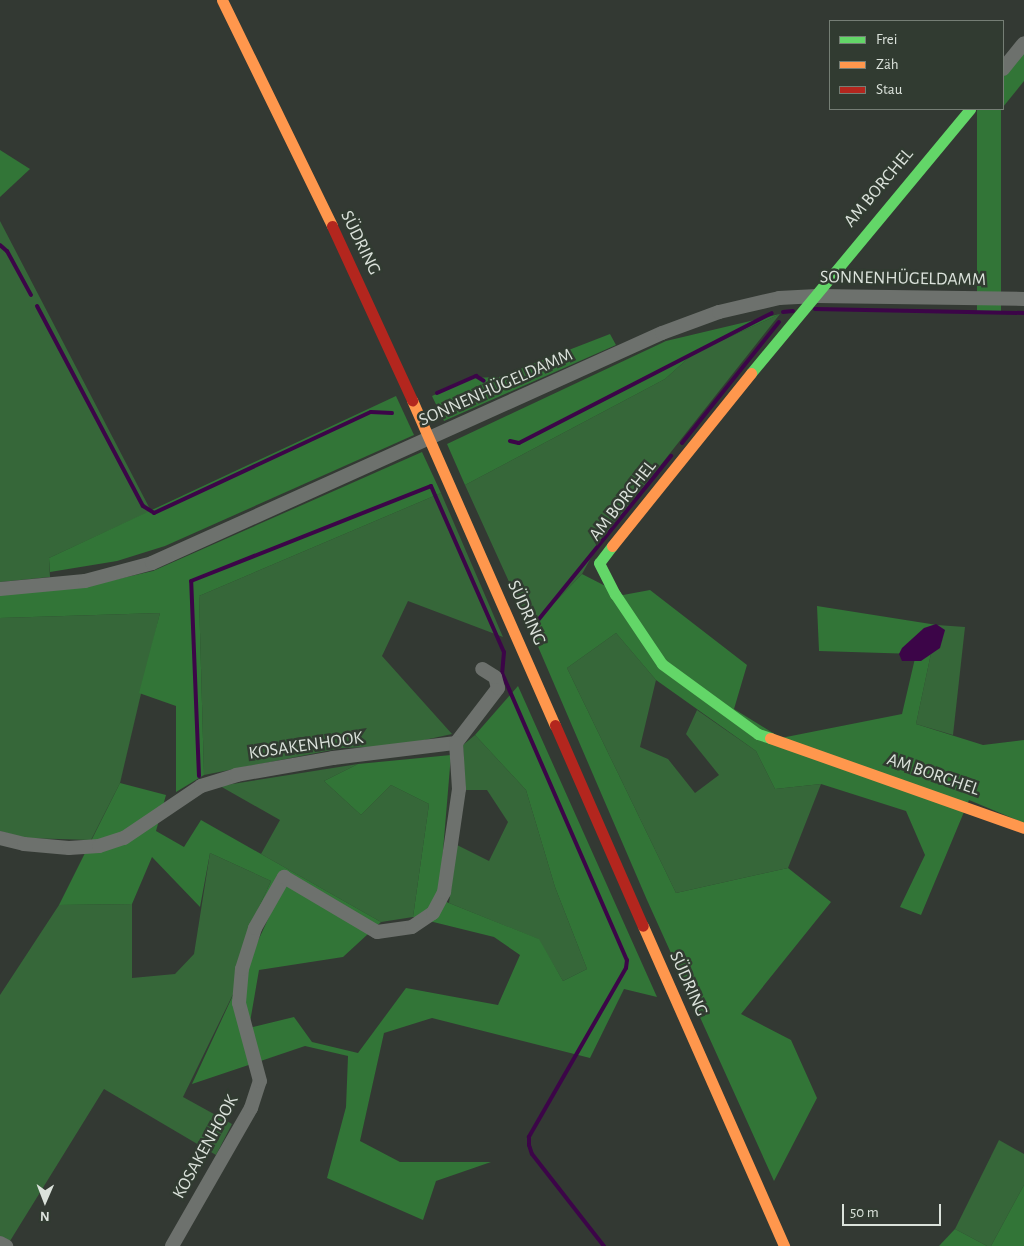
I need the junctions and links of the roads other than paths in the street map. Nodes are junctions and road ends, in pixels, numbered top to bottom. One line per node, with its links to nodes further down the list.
1 (222, 0): 15 (main road, SÜDRING)
2 (1024, 43): 3 (street)
3 (1004, 68)
4 (969, 110): 5 (main road, AM BORCHEL)
5 (817, 296): 6 (street, SONNENHÜGELDAMM); 7 (street, SONNENHÜGELDAMM); 10 (main road, AM BORCHEL)
6 (1024, 299)
7 (0, 589)
8 (482, 669): 9 (street)
9 (456, 743): 11 (street, KOSAKENHOOK); 14 (street, KOSAKENHOOK)
10 (1024, 828)
11 (0, 838)
12 (0, 1243): 13 (street)
13 (6, 1246)
14 (172, 1246)
15 (784, 1246)

